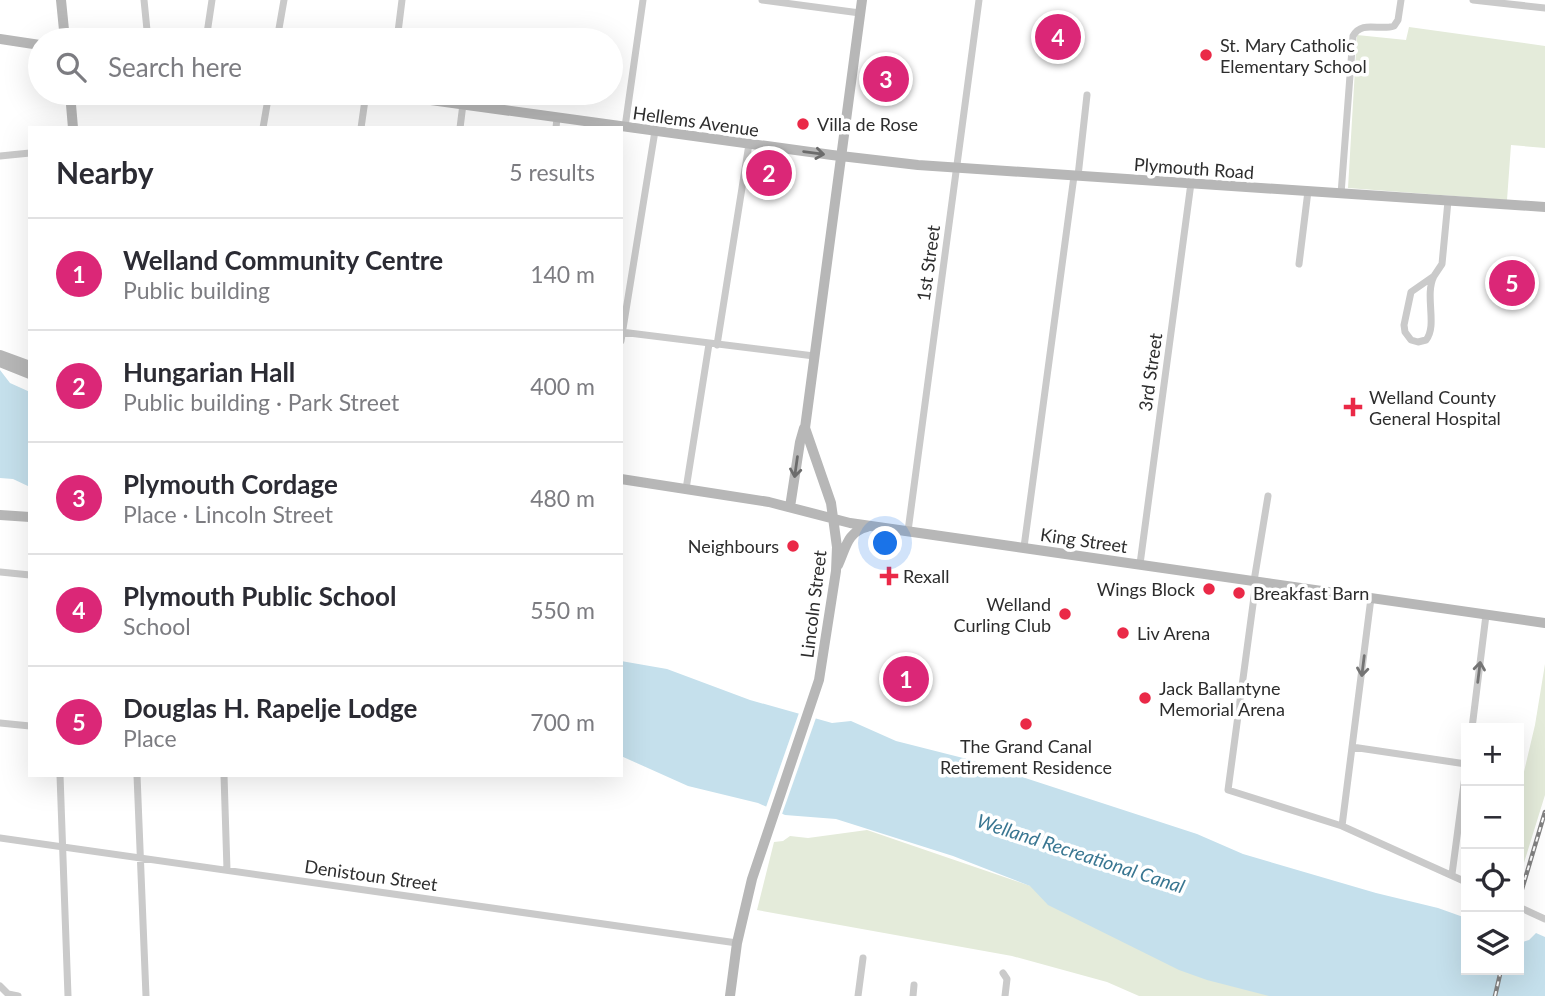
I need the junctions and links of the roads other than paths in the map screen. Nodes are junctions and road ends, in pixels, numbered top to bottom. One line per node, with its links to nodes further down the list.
1 (61, 0): 14 (main road)
2 (144, 0): 15 (street)
3 (212, 0): 16 (street)
4 (284, 0): 17 (street)
5 (402, 0): 18 (street)
6 (643, 0): 33 (street)
7 (762, 0): 13 (street)
8 (862, 0): 13 (main road, Lincoln Street)
9 (979, 0): 39 (street, 1st Street)
10 (1401, 0): 43 (street)
11 (1472, 0): 12 (street)
12 (1545, 8)
13 (860, 13): 38 (main road, Lincoln Street)
14 (64, 28)
15 (147, 28)
16 (208, 28)
17 (279, 28)
18 (398, 28)
19 (0, 39): 20 (main road)
20 (28, 43)
21 (1087, 95): 40 (street)
22 (71, 105): 28 (main road)
23 (267, 105): 29 (street)
24 (364, 105): 30 (street)
25 (463, 105): 31 (street)
26 (468, 105): 27 (main road, Hellems Avenue)
27 (557, 122): 32 (main road, Hellems Avenue)
28 (73, 126)
29 (263, 126)
30 (361, 126)
31 (460, 126)
32 (611, 126)
33 (625, 127): 34 (main road, Hellems Avenue)
34 (655, 131): 35 (main road, Hellems Avenue); 48 (street)
35 (749, 144): 38 (main road, Hellems Avenue, one-way to 38); 50 (street)
36 (28, 153): 37 (street)
37 (0, 156)
38 (841, 156): 39 (main road, Plymouth Road); 52 (main road, Lincoln Street)
39 (956, 167): 40 (main road, Plymouth Road); 65 (street, 1st Street)
40 (1076, 176): 41 (main road, Plymouth Road); 66 (street)
41 (1191, 183): 42 (main road, Plymouth Road); 67 (street, 3rd Street)
42 (1308, 191): 43 (main road, Plymouth Road); 46 (street)
43 (1341, 194): 44 (main road, Plymouth Road)
44 (1447, 201): 45 (main road, Plymouth Road); 47 (street)
45 (1545, 207)
46 (1299, 264)
47 (1434, 276): 47 (street)
48 (623, 326)
49 (623, 332): 50 (street)
50 (713, 344): 52 (street); 58 (street)
51 (0, 355): 54 (main road)
52 (814, 356): 56 (main road, Lincoln Street)
53 (0, 362): 55 (main road)
54 (28, 365)
55 (28, 373)
56 (804, 428): 60 (main road, one-way to 60); 63 (main road, Lincoln Street)
57 (623, 478): 58 (main road, King Street)
58 (686, 489): 60 (main road, King Street)
59 (1268, 496): 71 (street)
60 (790, 507): 63 (main road, King Street)
61 (0, 515): 62 (main road)
62 (28, 517)
63 (834, 519): 64 (main road, King Street); 68 (main road, Lincoln Street)
64 (871, 526): 65 (main road, King Street); 68 (main road)
65 (908, 531): 66 (main road, King Street)
66 (1024, 548): 67 (main road, King Street)
67 (1140, 564): 71 (main road, King Street)
68 (836, 571): 93 (main road, Lincoln Street)
69 (0, 572): 70 (street)
70 (28, 575)
71 (1255, 581): 72 (main road, King Street); 84 (street)
72 (1371, 598): 73 (main road, King Street); 78 (street, one-way to 78)
73 (1486, 615): 74 (main road, King Street); 76 (street, one-way to 73)
74 (1545, 623)
75 (0, 723): 77 (street)
76 (1473, 723)
77 (28, 726)
78 (1352, 747): 79 (street); 84 (street)
79 (1461, 765)
80 (60, 777): 86 (street)
81 (138, 777): 87 (street)
82 (224, 777): 88 (street)
83 (1463, 786): 89 (street)
84 (1342, 826): 89 (street)
85 (0, 838): 86 (street, Denistoun Street)
86 (63, 847): 87 (street, Denistoun Street); 99 (street)
87 (141, 858): 88 (street, Denistoun Street); 100 (street)
88 (227, 870): 93 (street, Denistoun Street)
89 (1452, 874): 90 (street)
90 (1461, 879)
91 (1524, 908): 92 (street)
92 (1545, 919)
93 (737, 943): 101 (main road, Lincoln Street)
94 (863, 958): 102 (street)
95 (1003, 973): 104 (street)
96 (914, 985): 103 (street)
97 (0, 986): 98 (street)
98 (18, 996)
99 (68, 996)
100 (146, 996)
101 (730, 996)
102 (858, 996)
103 (913, 996)
104 (1005, 996)

